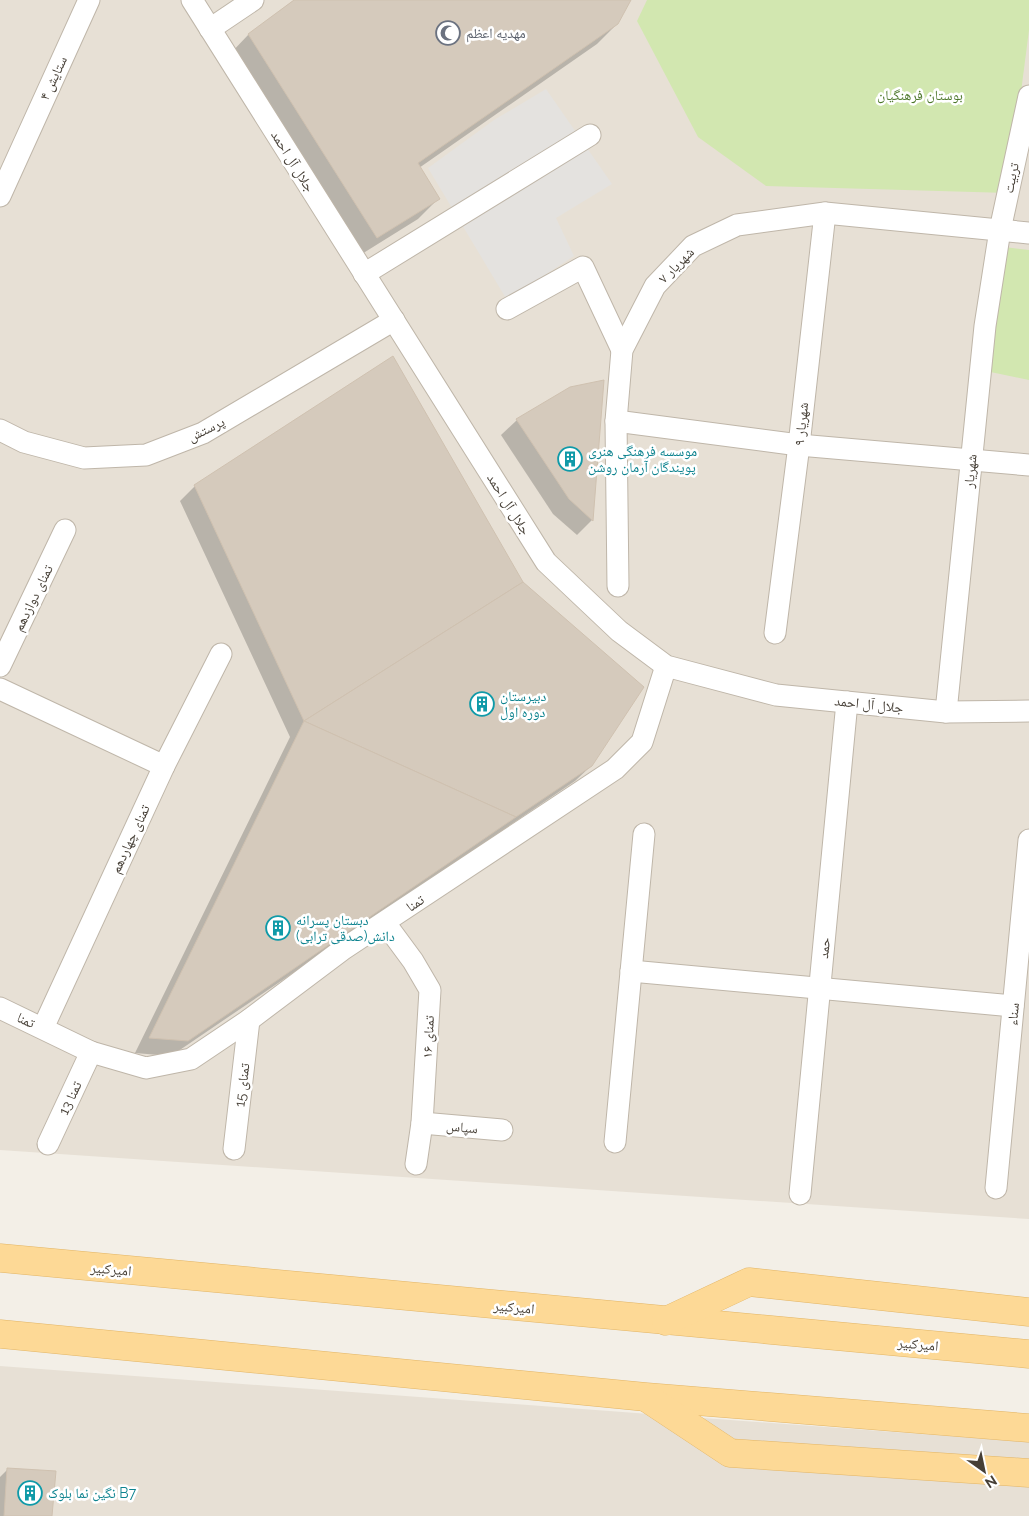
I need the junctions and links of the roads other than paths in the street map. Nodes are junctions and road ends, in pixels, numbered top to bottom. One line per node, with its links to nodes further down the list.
1 (88, 0): 7 (street, ستایش ۴)
2 (192, 0): 4 (street, جلال آل احمد)
3 (253, 0): 4 (street)
4 (210, 29): 12 (street, جلال آل احمد)
5 (1029, 99): 10 (street, تربیت)
6 (590, 135): 12 (street)
7 (9, 152): 8 (street, ستایش ۴)
8 (0, 196)
9 (825, 213): 10 (street, شهریار ۷); 15 (street, شهریار ۷); 18 (street, شهریار ۹)
10 (1000, 230): 11 (street, شهریار ۷); 19 (street, شهریار)
11 (1029, 233)
12 (364, 274): 14 (street, جلال آل احمد)
13 (507, 309): 15 (street)
14 (394, 320): 17 (street, پرستش); 26 (street, جلال آل احمد)
15 (622, 350): 16 (street, شهریار ۷)
16 (616, 421): 18 (street); 22 (street, شهریار ۷)
17 (0, 430)
18 (799, 445): 19 (street); 23 (street, شهریار ۹)
19 (972, 460): 20 (street); 30 (street, شهریار)
20 (1029, 465)
21 (66, 530): 25 (street, تمنای دوازدهم)
22 (618, 586)
23 (775, 633)
24 (221, 654): 31 (street, تمنای چهاردهم)
25 (0, 666)
26 (666, 666): 28 (street, جلال آل احمد); 34 (street, تمنا)
27 (0, 689): 31 (street)
28 (847, 702): 30 (street, جلال آل احمد); 36 (street, حمد)
29 (1029, 711): 30 (street, جلال آل احمد)
30 (946, 712)
31 (164, 766): 40 (street, تمنای چهاردهم)
32 (644, 834): 35 (street)
33 (1029, 840): 37 (street, سناء)
34 (385, 923): 39 (street, تمنا); 42 (street, تمنای ۱۶)
35 (631, 971): 36 (street); 44 (street)
36 (820, 988): 37 (street); 49 (street, حمد)
37 (1013, 1006): 48 (street, سناء)
38 (0, 1008): 40 (street, تمنا)
39 (249, 1020): 41 (street, تمنا); 46 (street, تمنای 15)
40 (43, 1028): 41 (street, تمنا)
41 (91, 1052): 45 (street, تمنا 13)
42 (422, 1124): 43 (street, سپاس); 47 (street, تمنای ۱۶)
43 (502, 1130)
44 (615, 1142)
45 (48, 1144)
46 (234, 1149)
47 (416, 1164)
48 (996, 1188)
49 (800, 1194)
50 (0, 1258): 52 (main road, امیرکبیر)
51 (1029, 1312): 52 (main road)
52 (665, 1321): 54 (main road, امیرکبیر)
53 (0, 1334): 55 (main road)
54 (1029, 1354)
55 (646, 1397): 56 (main road); 57 (main road)
56 (1029, 1428)
57 (1029, 1473)

